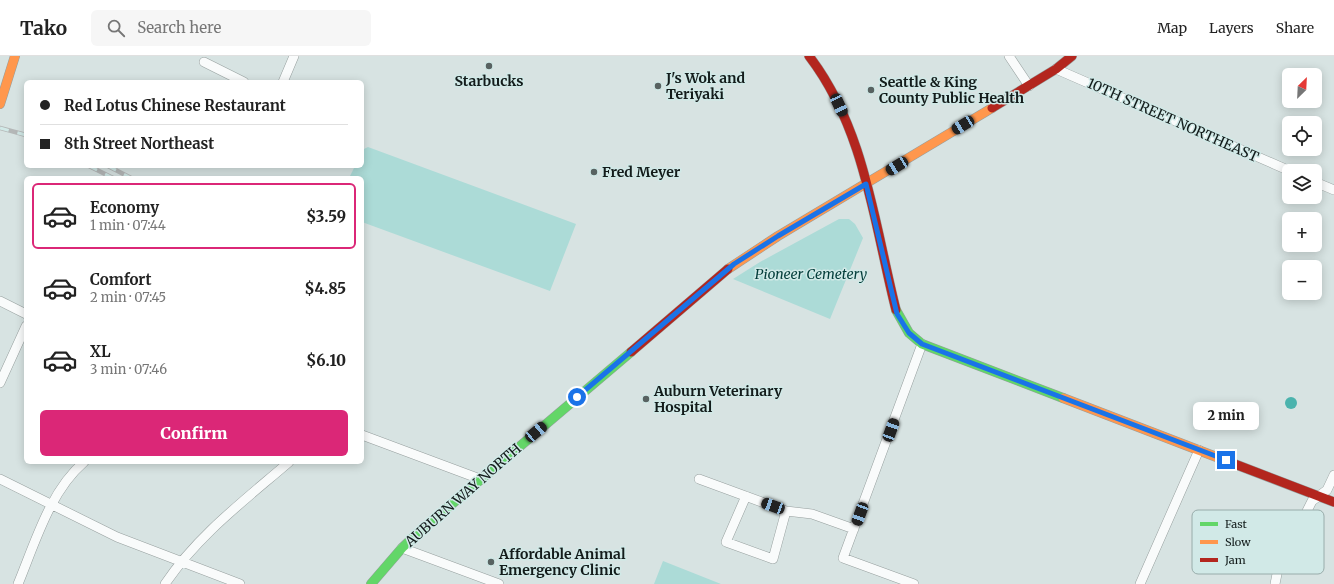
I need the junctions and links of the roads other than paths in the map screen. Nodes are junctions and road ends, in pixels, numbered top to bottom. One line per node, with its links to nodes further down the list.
1 (15, 56): 11 (main road)
2 (294, 56): 9 (street)
3 (809, 56): 13 (main road)
4 (1009, 56): 10 (street)
5 (1072, 56): 7 (main road, AUBURN WAY NORTH)
6 (204, 62): 8 (street)
7 (1056, 69): 10 (main road, AUBURN WAY NORTH); 12 (street, 10TH STREET NORTHEAST)
8 (240, 80)
9 (284, 80)
10 (1029, 86): 13 (main road, AUBURN WAY NORTH)
11 (0, 104)
12 (1282, 168)
13 (866, 184): 19 (main road); 27 (main road, AUBURN WAY NORTH)
14 (1322, 185): 15 (street)
15 (1334, 190)
16 (0, 301): 17 (street)
17 (24, 313)
18 (24, 330): 20 (street)
19 (922, 344): 22 (main road); 35 (street)
20 (0, 383)
21 (364, 436): 27 (street)
22 (1199, 450): 30 (main road); 47 (street)
23 (82, 464): 32 (street)
24 (288, 464): 37 (street)
25 (1334, 475): 30 (street)
26 (0, 479): 32 (street)
27 (480, 479): 36 (main road, AUBURN WAY NORTH)
28 (699, 479): 29 (street)
29 (746, 496): 34 (street); 34 (street)
30 (1319, 496): 31 (main road); 33 (street)
31 (1334, 502)
32 (52, 506): 37 (street); 40 (street)
33 (1308, 510)
34 (786, 511): 35 (street)
35 (854, 529): 46 (street)
36 (402, 548): 38 (main road, AUBURN WAY NORTH); 45 (street)
37 (180, 562): 41 (street); 42 (street)
38 (384, 568): 43 (main road); 44 (main road, AUBURN WAY NORTH)
39 (1277, 574): 48 (street)
40 (18, 584)
41 (165, 584)
42 (240, 584)
43 (361, 584)
44 (371, 584)
45 (499, 584)
46 (914, 584)
47 (1140, 584)
48 (1275, 584)

